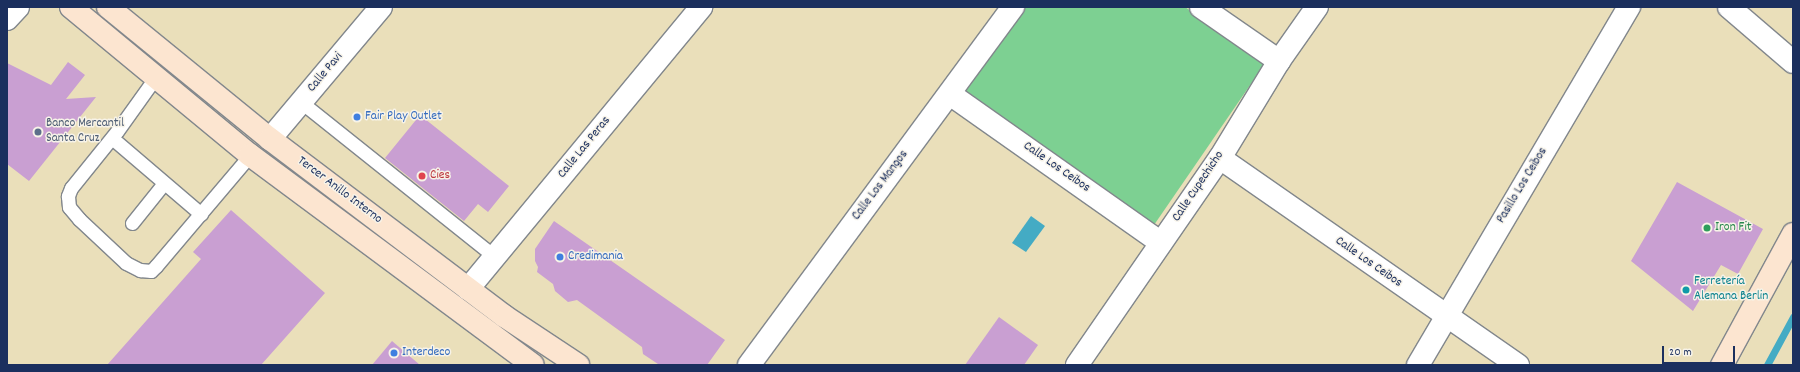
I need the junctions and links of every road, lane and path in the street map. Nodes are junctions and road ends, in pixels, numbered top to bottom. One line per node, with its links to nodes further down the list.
1 (18, 7): 11 (street)
2 (71, 7): 14 (main road, Tercer Anillo Interno)
3 (108, 7): 18 (main road, Tercer Anillo Interno)
4 (381, 7): 16 (street, Calle Pavi)
5 (701, 7): 26 (street, Calle Las Peras)
6 (1014, 7): 15 (street, Calle Los Mangos)
7 (1201, 7): 12 (street)
8 (1317, 7): 12 (street, Calle Cupechicho)
9 (1629, 7): 28 (street, Pasillo Los Ceibos)
10 (1729, 7): 13 (street)
11 (7, 19)
12 (1279, 61): 20 (street, Calle Cupechicho)
13 (1793, 62)
14 (155, 78): 17 (lane); 19 (main road, Tercer Anillo Interno)
15 (950, 94): 25 (street, Calle Los Ceibos); 31 (street, Calle Los Mangos)
16 (301, 102): 18 (street, Calle Pavi); 26 (lane)
17 (112, 138): 21 (lane); 22 (lane)
18 (270, 139): 27 (main road, Tercer Anillo Interno)
19 (250, 155): 22 (lane); 29 (main road, Tercer Anillo Interno)
20 (1220, 158): 25 (street, Calle Cupechicho); 28 (street, Calle Los Ceibos)
21 (164, 183): 22 (lane); 23 (lane)
22 (201, 214)
23 (132, 223)
24 (1793, 234): 35 (main road)
25 (1161, 243): 32 (street, Calle Cupechicho)
26 (495, 257): 27 (street, Calle Las Peras)
27 (468, 289): 30 (main road, Tercer Anillo Interno)
28 (1446, 317): 33 (street, Pasillo Los Ceibos); 34 (street, Calle Los Ceibos)
29 (533, 365)
30 (578, 365)
31 (749, 365)
32 (1077, 365)
33 (1418, 365)
34 (1518, 365)
35 (1722, 365)

